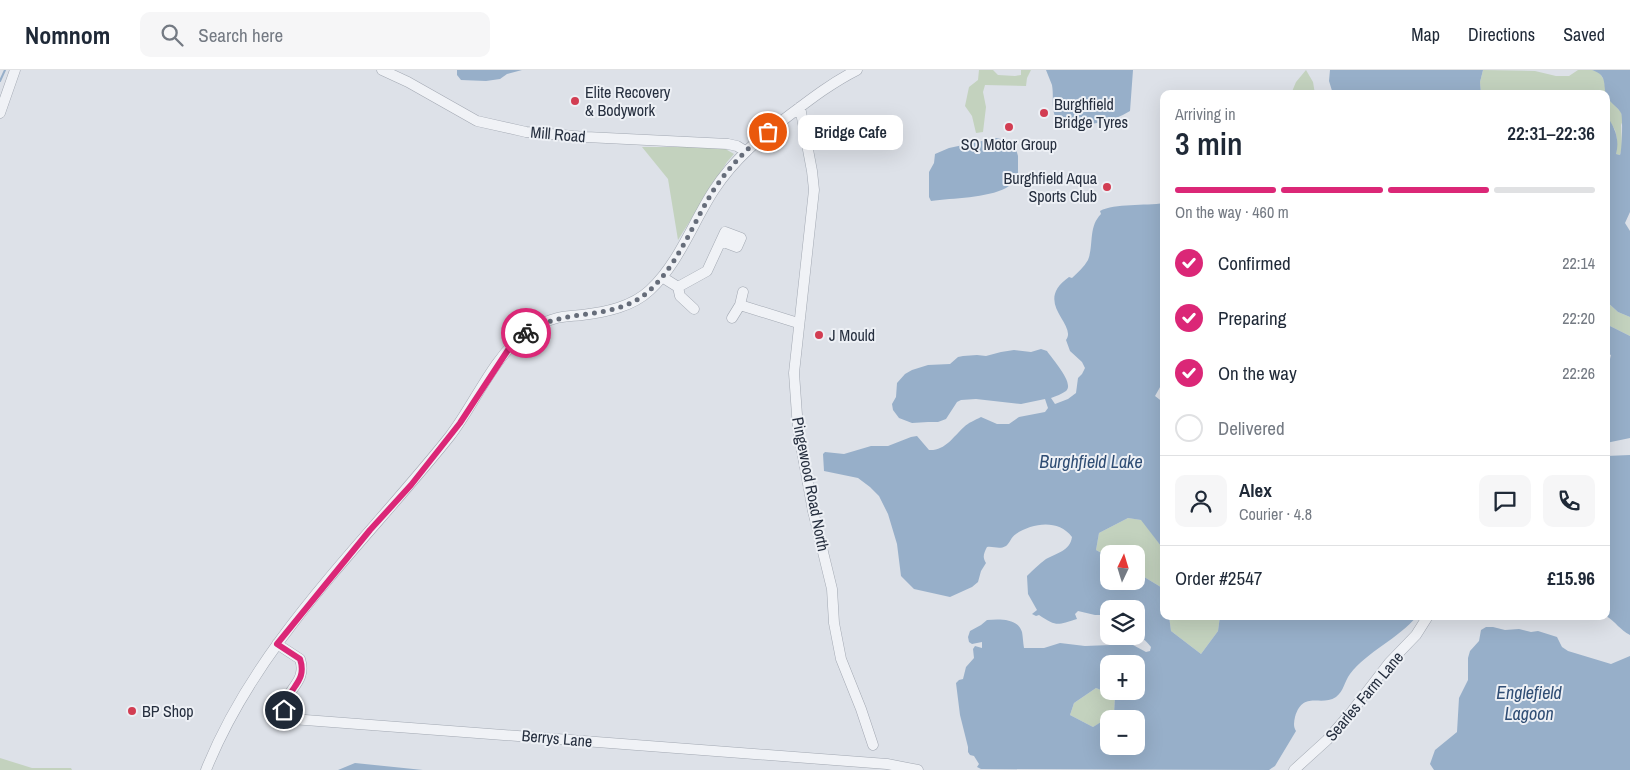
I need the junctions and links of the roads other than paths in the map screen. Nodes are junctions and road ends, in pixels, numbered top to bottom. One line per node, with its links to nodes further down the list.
1 (15, 70): 5 (street)
2 (382, 70): 6 (street, Mill Road)
3 (856, 70): 4 (street)
4 (800, 106): 6 (street); 14 (street, Pingewood Road North)
5 (0, 113)
6 (745, 151): 8 (street)
7 (721, 241): 9 (street)
8 (662, 277): 9 (street); 16 (street)
9 (678, 287): 12 (street)
10 (743, 292): 11 (street)
11 (740, 306): 13 (street); 14 (street)
12 (694, 309)
13 (732, 318)
14 (798, 323): 17 (street, Pingewood Road North)
15 (1425, 620): 20 (street, Searles Farm Lane)
16 (277, 644): 18 (street); 19 (street, Berrys Lane)
17 (870, 742)
18 (206, 770)
19 (918, 770)
20 (1294, 770)

